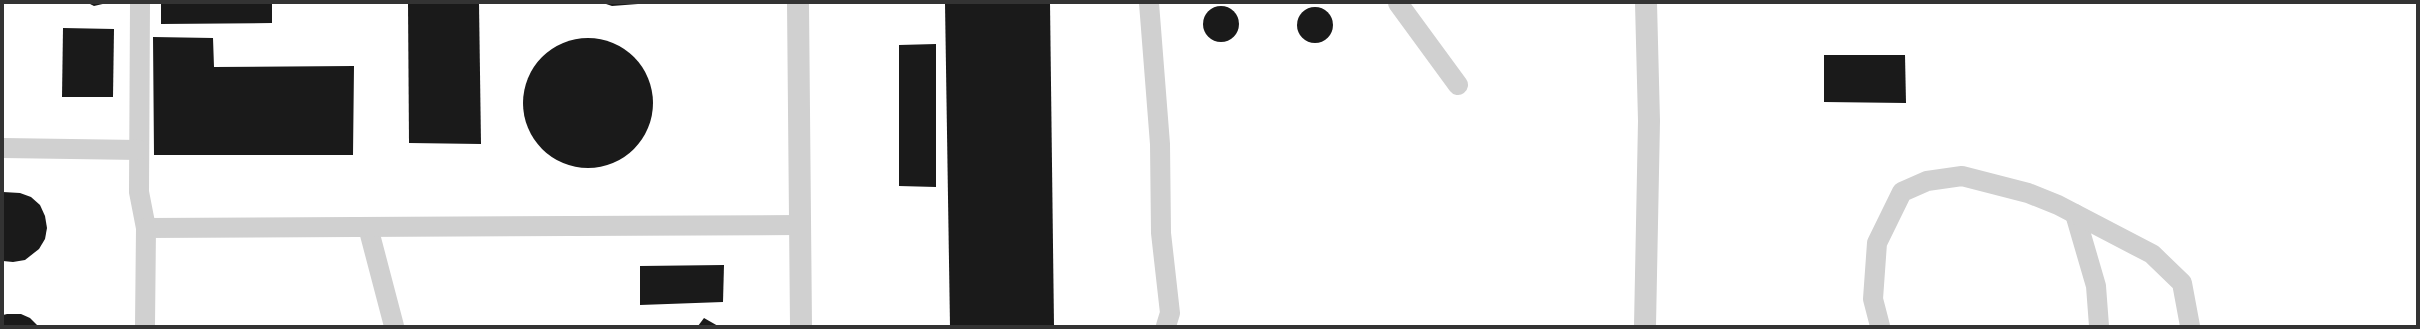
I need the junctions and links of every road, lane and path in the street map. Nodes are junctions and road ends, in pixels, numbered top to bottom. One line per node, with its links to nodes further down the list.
1 (140, 3): 8 (lane)
2 (798, 3): 10 (street)
3 (1149, 3): 16 (lane)
4 (1398, 3): 6 (lane)
5 (1646, 3): 17 (street)
6 (1458, 85)
7 (3, 148): 8 (lane)
8 (139, 150): 12 (lane)
9 (2075, 214): 18 (lane); 19 (lane); 20 (lane)
10 (800, 225): 11 (lane); 15 (street)
11 (368, 227): 12 (lane); 14 (lane)
12 (146, 228): 13 (lane)
13 (145, 326)
14 (394, 326)
15 (801, 326)
16 (1166, 326)
17 (1645, 326)
18 (1880, 326)
19 (2099, 326)
20 (2190, 326)

